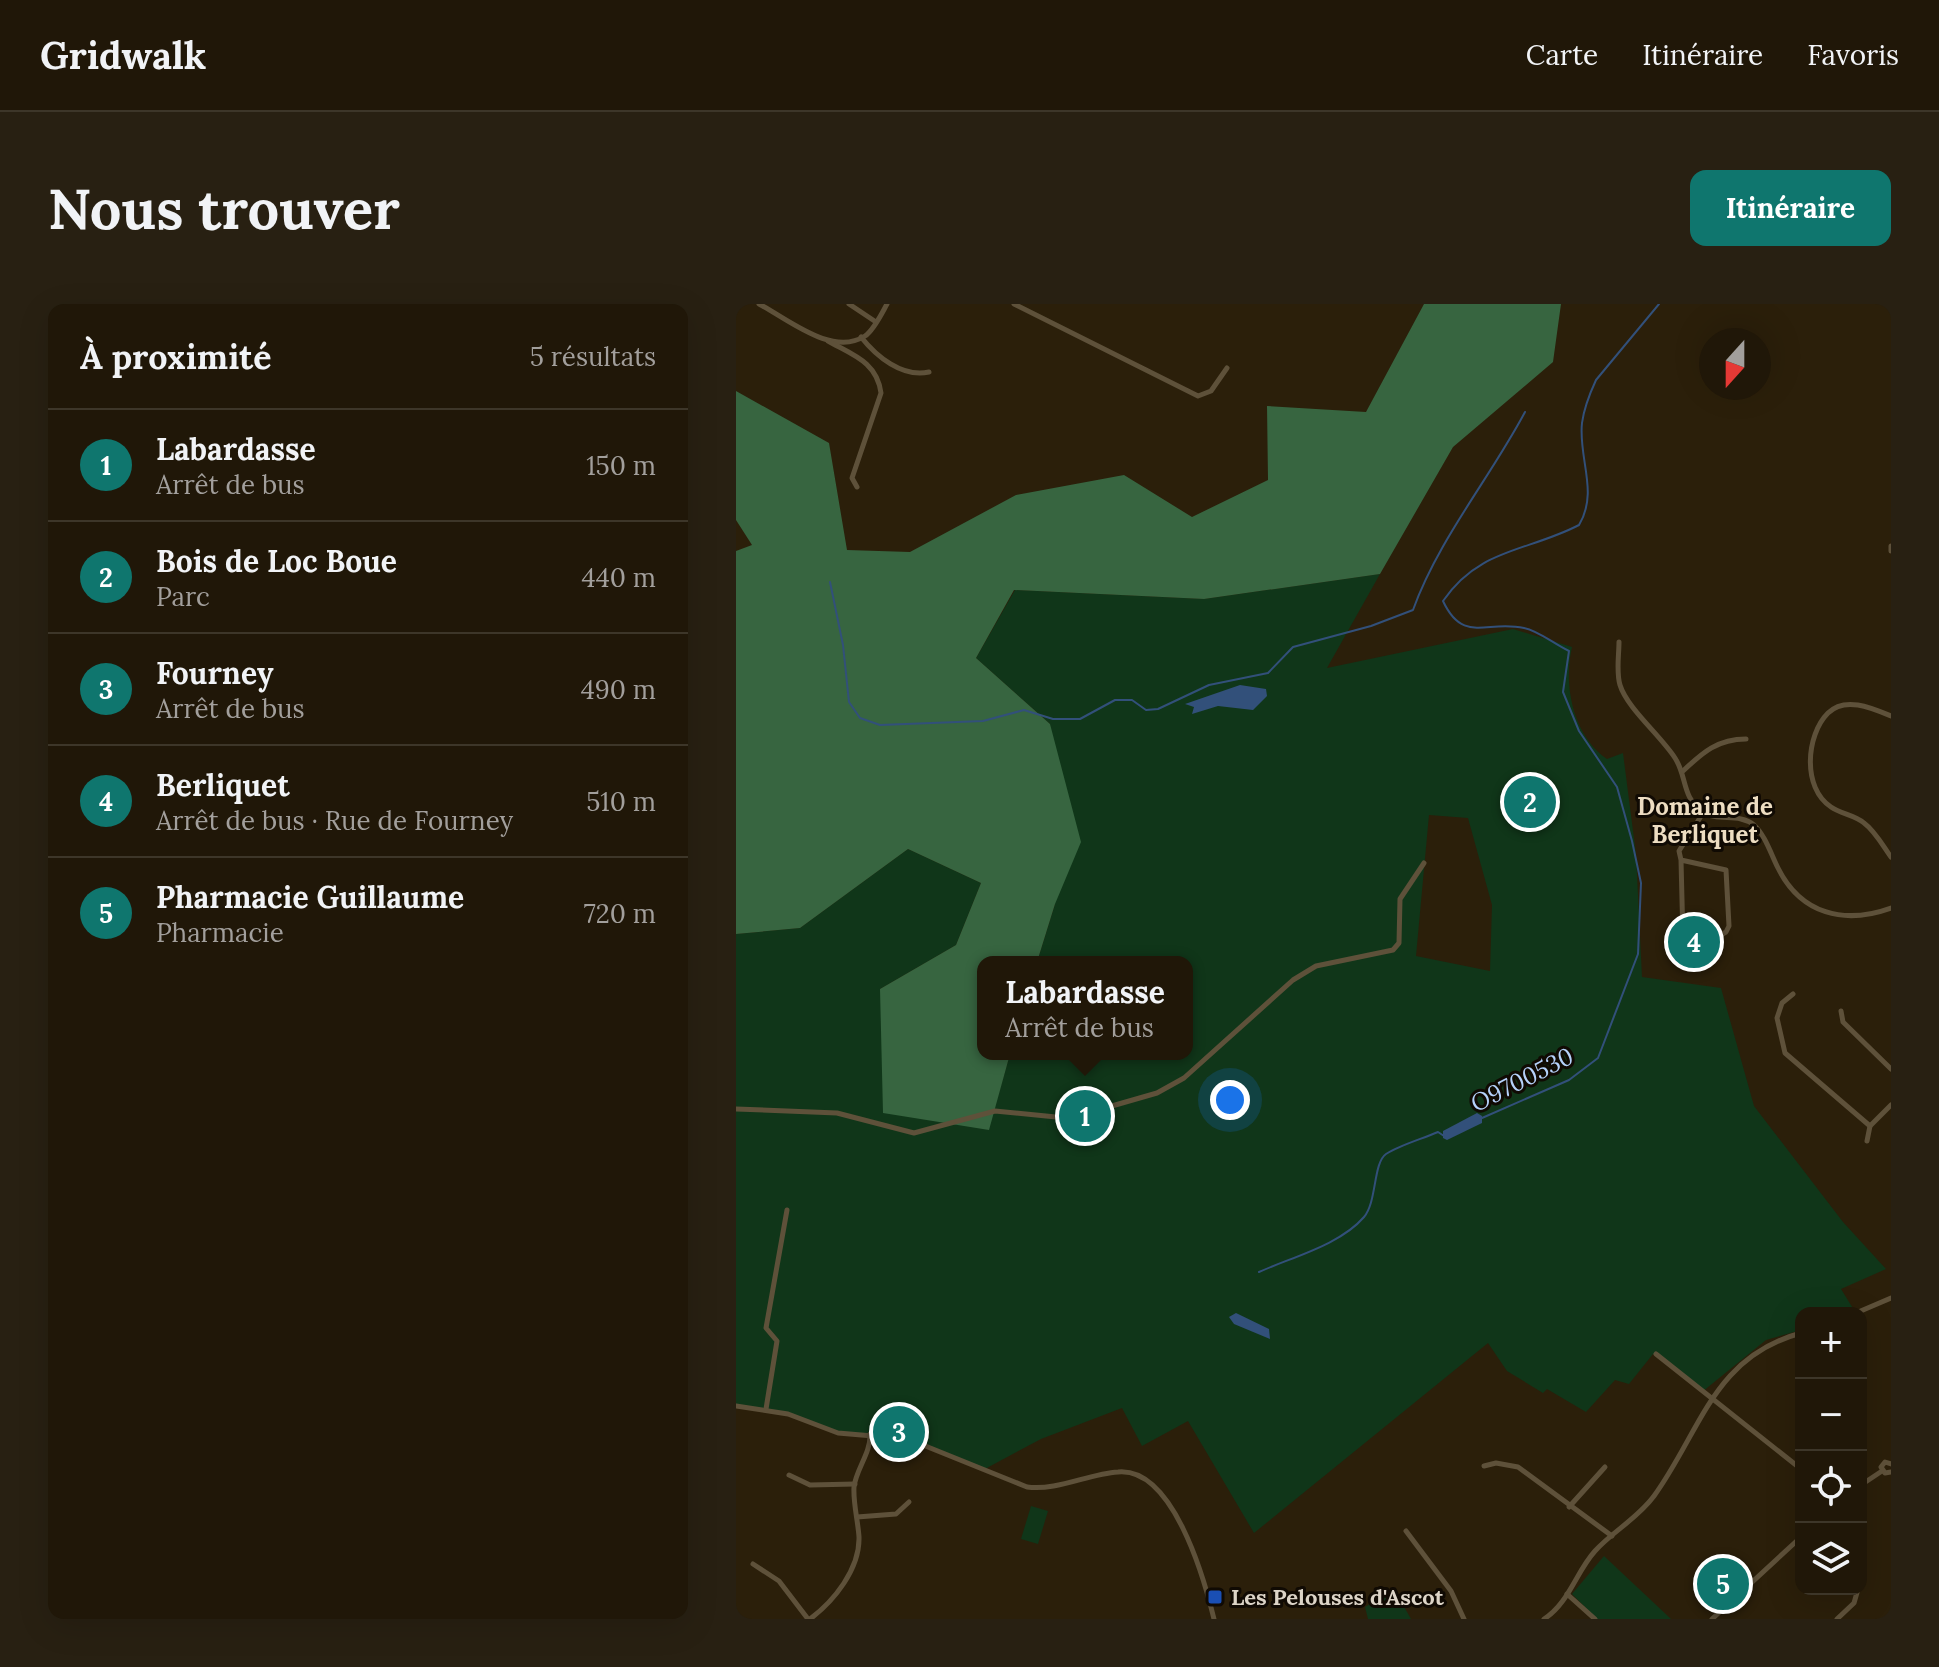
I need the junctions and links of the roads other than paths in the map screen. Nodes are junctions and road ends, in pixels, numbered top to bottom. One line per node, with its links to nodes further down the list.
1 (759, 304): 7 (street)
2 (849, 304): 5 (street)
3 (887, 304): 5 (street)
4 (1014, 304): 9 (street)
5 (876, 322): 6 (street)
6 (859, 338): 7 (street); 8 (street); 10 (street)
7 (828, 341): 8 (street)
8 (856, 356): 11 (street)
9 (1227, 368)
10 (929, 372)
11 (857, 487)
12 (1619, 642): 15 (street)
13 (1891, 716): 17 (street)
14 (1746, 739): 15 (street)
15 (1683, 771): 16 (street)
16 (1703, 813): 18 (street); 20 (street)
17 (1891, 857)
18 (1681, 860): 18 (street)
19 (1424, 863): 25 (street)
20 (1891, 908)
21 (1793, 994): 26 (street)
22 (1841, 1011): 23 (street)
23 (1891, 1069)
24 (1891, 1105): 26 (street)
25 (736, 1109)
26 (1870, 1126): 27 (street)
27 (1867, 1141)
28 (778, 1215): 35 (street)
29 (1891, 1298): 30 (street)
30 (1867, 1308)
31 (1795, 1335): 33 (street)
32 (1656, 1354): 33 (street)
33 (1712, 1400): 38 (street); 50 (street)
34 (736, 1406): 35 (street)
35 (766, 1409): 36 (street)
36 (870, 1434): 45 (street); 56 (street)
37 (1890, 1461): 41 (street)
38 (1795, 1464)
39 (1484, 1466): 47 (street)
40 (1605, 1467): 47 (street)
41 (1882, 1471): 42 (street); 44 (street)
42 (1891, 1472)
43 (789, 1475): 45 (street)
44 (1867, 1481)
45 (855, 1484): 48 (street)
46 (909, 1502): 48 (street)
47 (1569, 1507): 50 (street)
48 (857, 1517): 55 (street)
49 (1406, 1531): 57 (street)
50 (1612, 1536): 53 (street)
51 (1795, 1543): 60 (street)
52 (753, 1564): 55 (street)
53 (1567, 1594): 58 (street); 59 (street)
54 (1856, 1595): 61 (street)
55 (809, 1619)
56 (1214, 1619)
57 (1464, 1619)
58 (1544, 1619)
59 (1595, 1619)
60 (1712, 1619)
61 (1837, 1619)

